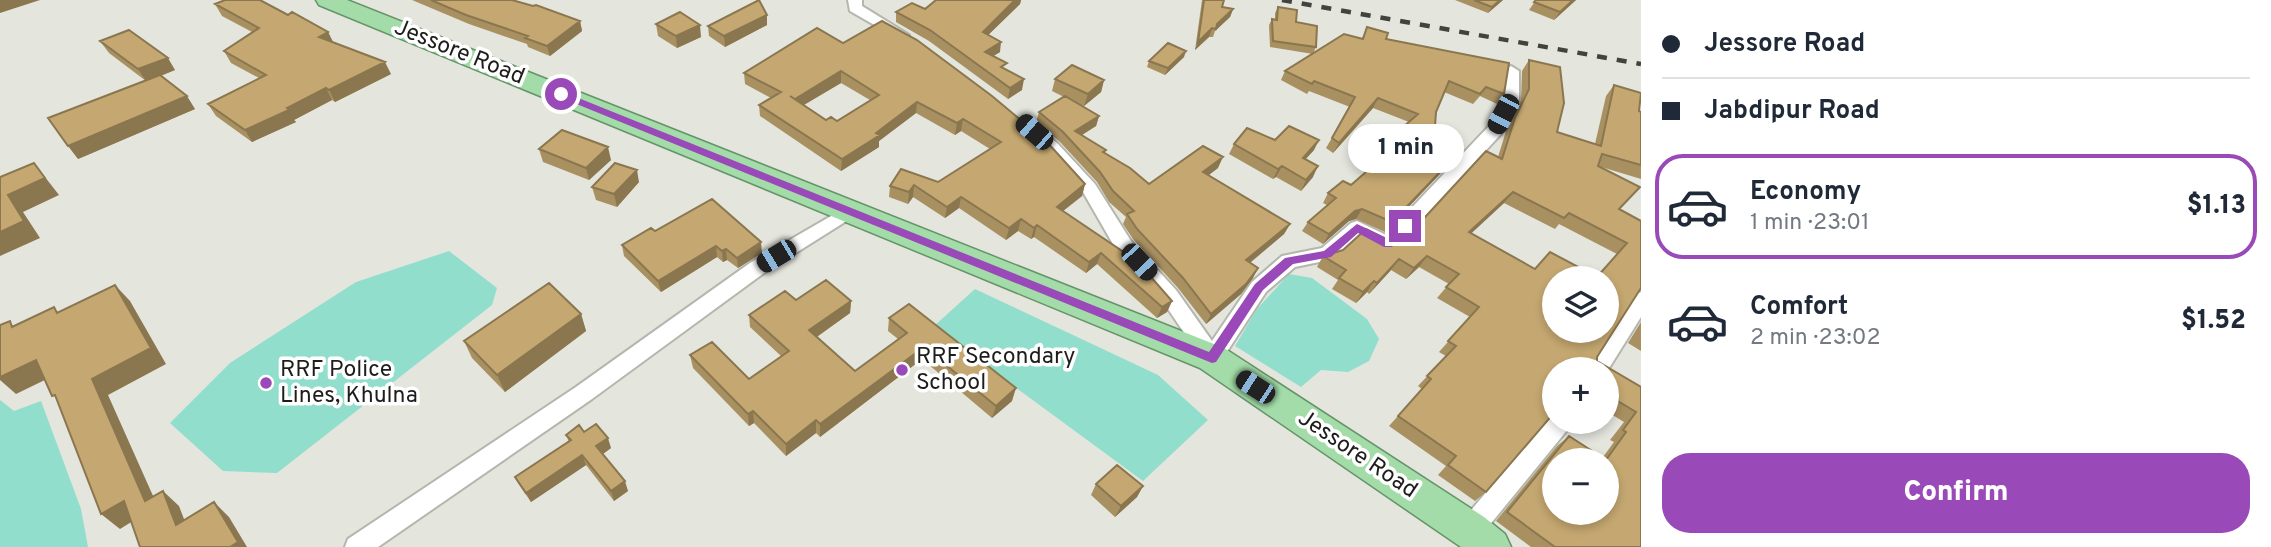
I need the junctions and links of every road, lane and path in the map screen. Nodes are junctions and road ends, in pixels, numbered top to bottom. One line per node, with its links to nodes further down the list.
1 (327, 0): 6 (highway, Jessore Road)
2 (855, 0): 3 (street)
3 (922, 47)
4 (1511, 71): 9 (street)
5 (1016, 117): 9 (street)
6 (850, 211): 9 (highway, Jessore Road); 12 (street)
7 (1641, 300): 8 (street)
8 (1605, 357)
9 (1212, 358): 11 (highway, Jessore Road)
10 (1552, 434): 11 (street)
11 (1480, 538)
12 (357, 547)

